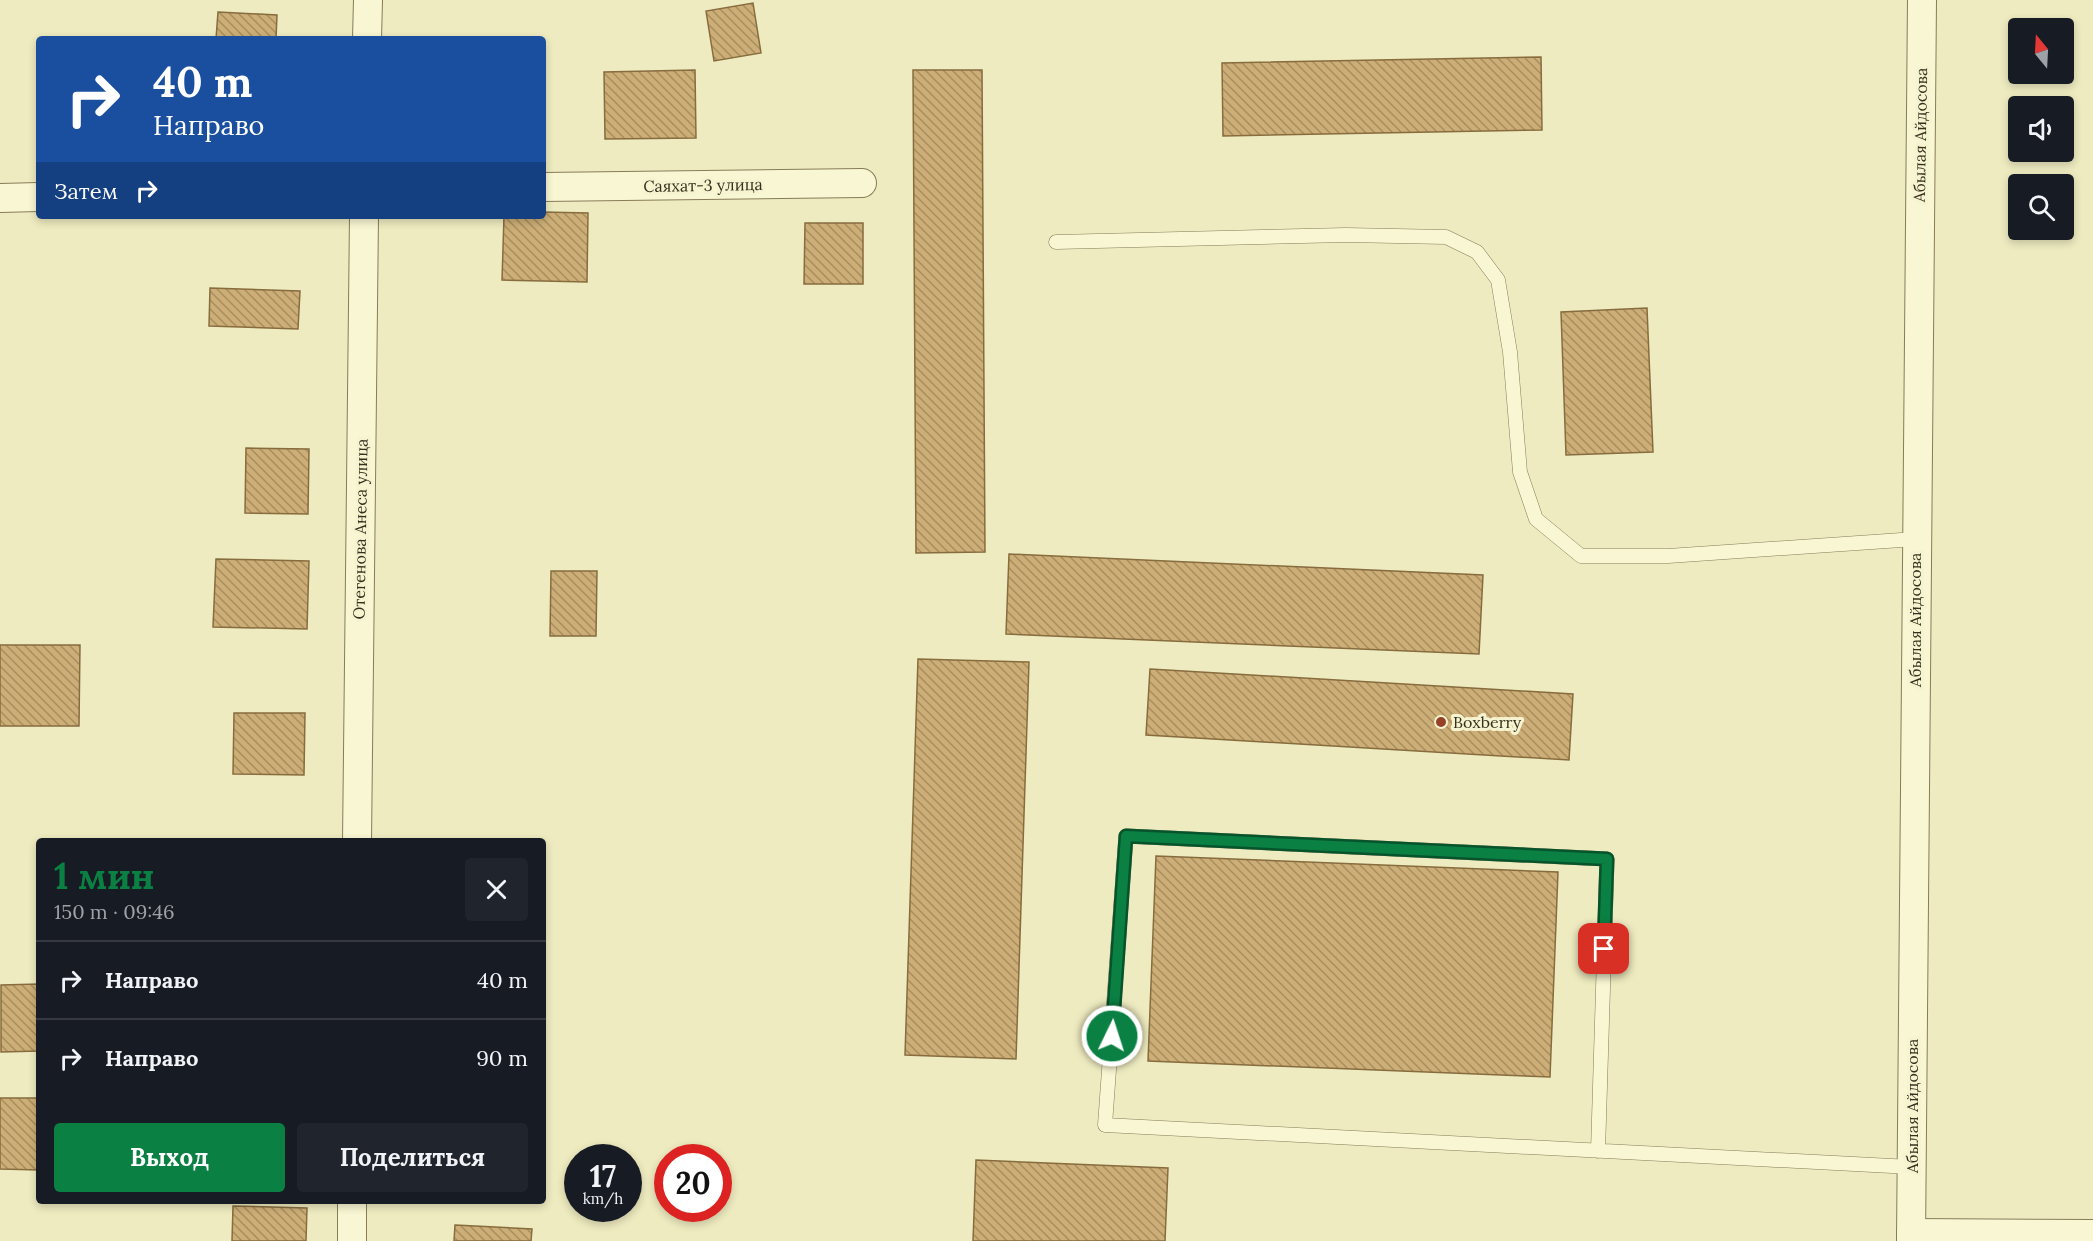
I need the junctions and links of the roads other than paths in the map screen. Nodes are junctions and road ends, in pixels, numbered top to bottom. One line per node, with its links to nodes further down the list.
1 (368, 0): 3 (street)
2 (1922, 0): 10 (street, Абылая Айдосова)
3 (368, 36)
4 (862, 183): 5 (street, Саяхат-3 улица)
5 (546, 187)
6 (36, 197): 7 (street)
7 (0, 198)
8 (364, 219): 11 (street, Отегенова Анеса улица)
9 (1056, 242): 10 (lane)
10 (1916, 539): 13 (street, Абылая Айдосова)
11 (357, 838)
12 (1598, 1151): 12 (lane); 13 (lane)
13 (1911, 1167): 16 (street, Абылая Айдосова)
14 (352, 1204): 17 (street)
15 (2093, 1234): 16 (street)
16 (1911, 1237)
17 (352, 1241)

